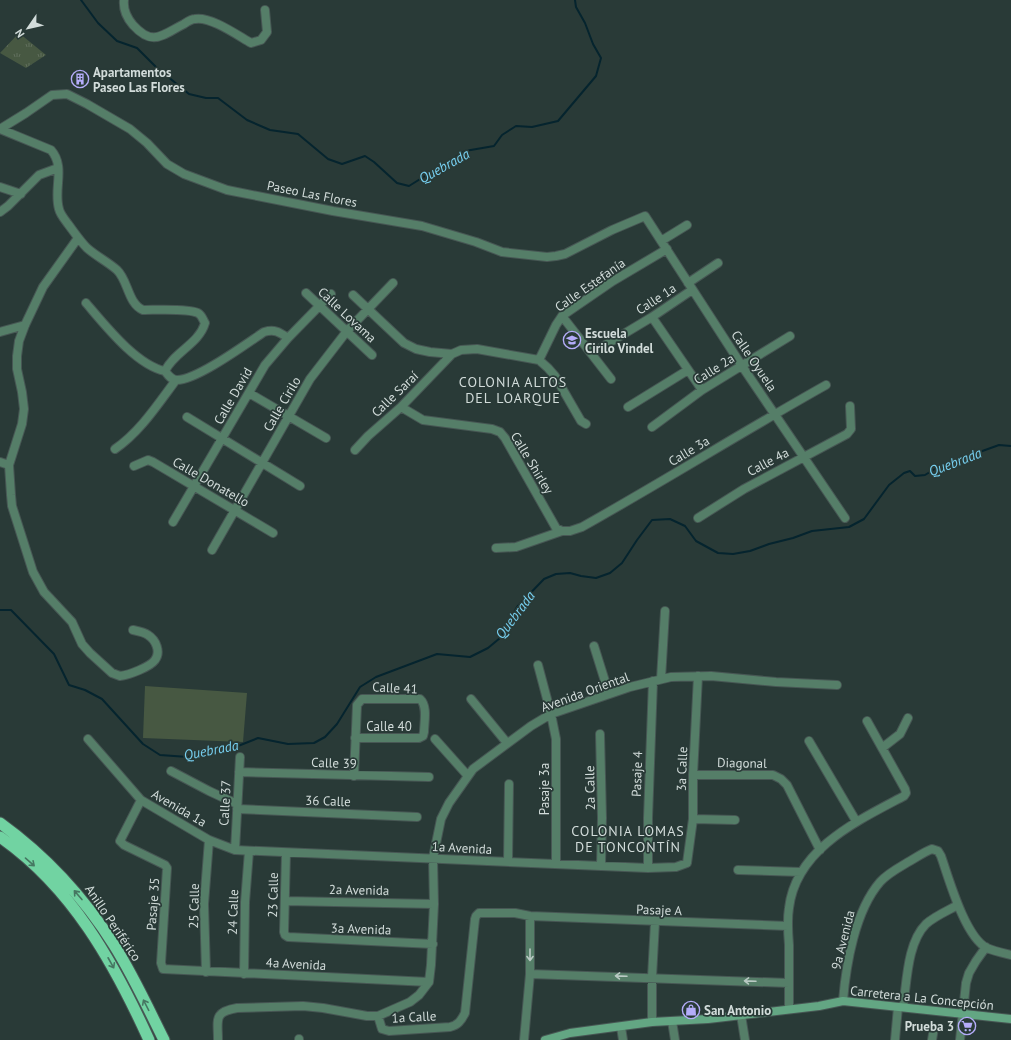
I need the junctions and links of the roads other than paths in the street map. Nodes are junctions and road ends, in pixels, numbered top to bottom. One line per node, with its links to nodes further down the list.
1 (124, 0): 2 (street)
2 (265, 10)
3 (0, 129): 4 (street); 8 (street, Paseo Las Flores)
4 (58, 168): 6 (street); 10 (street)
5 (0, 187): 6 (street)
6 (21, 194): 7 (street)
7 (0, 212)
8 (645, 216): 11 (street, Calle Oyuela)
9 (687, 225): 11 (street)
10 (78, 238): 24 (street); 35 (street)
11 (661, 241): 12 (street, Calle Oyuela)
12 (667, 249): 15 (street, Calle Oyuela); 22 (street, Calle Estefanía)
13 (718, 263): 15 (street, Calle 1a)
14 (393, 283): 21 (street, Calle Cirilo)
15 (690, 286): 23 (street, Calle 1a); 33 (street, Calle Oyuela)
16 (306, 293): 20 (street, Calle Lovama)
17 (331, 294): 20 (street, Calle David)
18 (353, 294): 21 (street)
19 (86, 303): 35 (street)
20 (320, 306): 25 (street, Calle Lovama); 28 (street, Calle David)
21 (369, 310): 25 (street, Calle Cirilo); 30 (street)
22 (562, 316): 29 (street); 32 (street, Calle Estefanía)
23 (652, 317): 29 (street, Calle 1a); 34 (street)
24 (25, 325): 26 (street); 56 (street)
25 (347, 331): 31 (street, Calle Lovama); 45 (street, Calle Cirilo)
26 (0, 332)
27 (790, 336): 33 (street, Calle 2a)
28 (288, 338): 37 (street); 40 (street, Calle David)
29 (592, 353): 36 (street)
30 (452, 354): 32 (street); 42 (street, Calle Saraí)
31 (372, 355)
32 (539, 360): 47 (street)
33 (742, 366): 39 (street, Calle 2a); 44 (street, Calle Oyuela)
34 (688, 370): 39 (street); 43 (street)
35 (165, 371): 37 (street)
36 (611, 379)
37 (176, 380): 51 (street)
38 (826, 385): 44 (street, Calle 3a)
39 (702, 390): 48 (street, Calle 2a)
40 (249, 393): 45 (street); 50 (street, Calle David)
41 (850, 406): 53 (street, Calle 4a)
42 (401, 407): 52 (street, Calle Saraí); 64 (street, Calle Shirley)
43 (628, 407)
44 (775, 414): 53 (street, Calle Oyuela); 64 (street, Calle 3a)
45 (289, 416): 49 (street); 55 (street, Calle Cirilo)
46 (187, 417): 50 (street)
47 (586, 424)
48 (652, 427)
49 (326, 438)
50 (222, 439): 55 (street); 58 (street, Calle David)
51 (115, 449)
52 (355, 450)
53 (804, 456): 61 (street, Calle 4a); 62 (street, Calle Oyuela)
54 (0, 462): 56 (street)
55 (262, 464): 59 (street); 60 (street, Calle Cirilo)
56 (9, 465): 69 (street)
57 (134, 466): 58 (street, Calle Donatello)
58 (195, 486): 60 (street, Calle Donatello); 63 (street, Calle David)
59 (300, 486)
60 (234, 510): 65 (street, Calle Donatello); 67 (street, Calle Cirilo)
61 (698, 518)
62 (845, 518)
63 (173, 522)
64 (562, 531): 66 (street, Calle 3a)
65 (273, 533)
66 (496, 548)
67 (212, 550)
68 (665, 611): 73 (street, Pasaje 4)
69 (133, 630)
70 (594, 646): 75 (street)
71 (538, 665): 77 (street, Pasaje 3a)
72 (698, 676): 73 (street, Avenida Oriental); 74 (street, Avenida Oriental); 91 (street, 3a Calle)
73 (657, 680): 75 (street, Avenida Oriental); 114 (street, Pasaje 4)
74 (837, 685)
75 (610, 694): 77 (street, Avenida Oriental)
76 (471, 699): 86 (street)
77 (551, 714): 86 (street, Avenida Oriental); 112 (street, Pasaje 3a)
78 (908, 718): 87 (street)
79 (868, 721): 87 (street)
80 (600, 734): 113 (street, 2a Calle)
81 (423, 736): 82 (street, Calle 40); 82 (street, Calle 41)
82 (355, 738): 92 (street, Calle 41)
83 (88, 739): 96 (street, Avenida 1a)
84 (435, 739): 93 (street)
85 (809, 741): 101 (street)
86 (507, 743): 93 (street, Avenida Oriental)
87 (882, 748): 101 (street)
88 (240, 757): 90 (street, Calle 37)
89 (171, 771): 97 (street)
90 (239, 772): 92 (street, Calle 39); 97 (street, Calle 37)
91 (693, 774): 99 (street, 3a Calle); 106 (street, Diagonal)
92 (354, 776): 94 (street, Calle 39)
93 (468, 776): 109 (street, Avenida Oriental)
94 (429, 777)
95 (509, 784): 110 (street)
96 (141, 800): 104 (street, Avenida 1a); 127 (street, Pasaje 35)
97 (237, 807): 98 (street, 36 Calle); 105 (street, Calle 37)
98 (417, 816)
99 (693, 819): 100 (street); 111 (street, 3a Calle)
100 (735, 820)
101 (856, 821): 106 (street)
102 (0, 823): 146 (highway, Anillo Periférico, one-way to 102)
103 (0, 837): 145 (highway, Anillo Periférico, one-way to 145)
104 (209, 840): 105 (street, Avenida 1a); 128 (street, 25 Calle)
105 (235, 850): 107 (street, 1a Avenida)
106 (820, 850): 116 (street)
107 (249, 851): 108 (street, 1a Avenida); 129 (street, 24 Calle)
108 (286, 853): 109 (street, 1a Avenida); 117 (street, 23 Calle)
109 (433, 858): 110 (street, 1a Avenida); 118 (street, Avenida Oriental)
110 (508, 862): 112 (street, 1a Avenida)
111 (687, 863): 114 (street, 1a Avenida)
112 (556, 864): 113 (street, 1a Avenida)
113 (601, 866): 114 (street, 1a Avenida)
114 (648, 868)
115 (738, 870): 116 (street)
116 (801, 872): 122 (street)
117 (285, 901): 118 (street, 2a Avenida); 123 (street, 23 Calle)
118 (434, 904): 124 (street, Avenida Oriental)
119 (958, 905): 125 (street); 134 (street, 9a Avenida); 135 (street)
120 (530, 916): 121 (street, Pasaje A); 130 (street, one-way to 130); 139 (street, 1a Calle)
121 (655, 922): 122 (street, Pasaje A); 131 (street)
122 (788, 926): 133 (street)
123 (288, 937): 124 (street, 3a Avenida)
124 (433, 944): 132 (street, Avenida Oriental)
125 (986, 947): 126 (street); 138 (street)
126 (1011, 955)
127 (163, 969): 128 (street, 4a Avenida)
128 (206, 972): 129 (street, 4a Avenida)
129 (244, 974): 132 (street, 4a Avenida)
130 (530, 974): 131 (street, one-way to 130); 148 (street)
131 (652, 977): 133 (street, one-way to 131); 142 (street)
132 (429, 982): 139 (street)
133 (789, 983): 136 (street)
134 (843, 1001): 135 (main road, Carretera a La Concepción); 136 (main road, Carretera a La Concepción)
135 (901, 1007): 138 (main road, Carretera a La Concepción); 153 (street)
136 (789, 1009): 137 (main road, Carretera a La Concepción)
137 (741, 1015): 141 (main road, Carretera a La Concepción); 152 (street)
138 (963, 1015): 140 (main road, Carretera a La Concepción); 155 (street)
139 (378, 1016): 147 (street, 1a Calle)
140 (1011, 1019)
141 (672, 1021): 142 (main road, Carretera a La Concepción); 151 (street)
142 (652, 1022): 143 (main road, Carretera a La Concepción)
143 (621, 1027): 149 (main road, Carretera a La Concepción); 150 (street)
144 (934, 1028): 154 (street)
145 (149, 1040)
146 (164, 1040)
147 (218, 1040)
148 (524, 1040)
149 (545, 1040)
150 (623, 1040)
151 (675, 1040)
152 (745, 1040)
153 (894, 1040)
154 (932, 1040)
155 (960, 1040)

